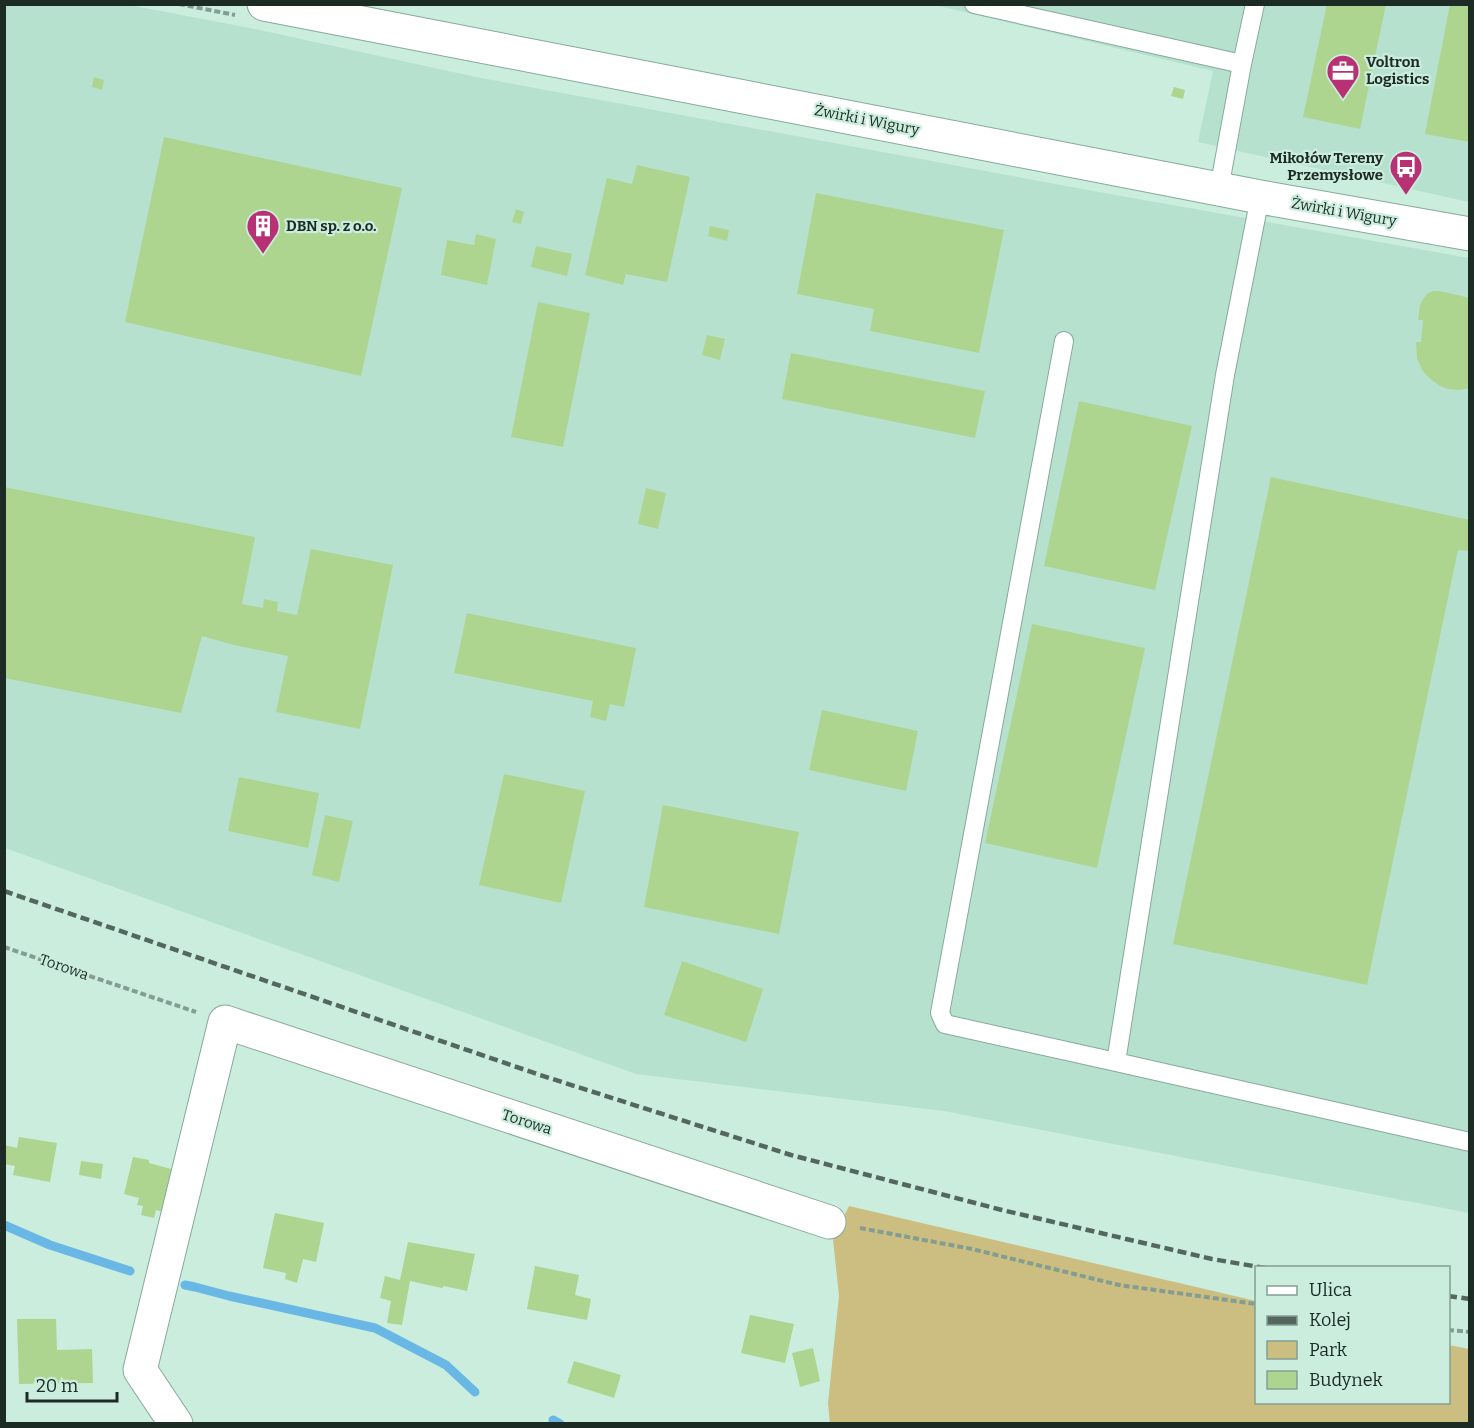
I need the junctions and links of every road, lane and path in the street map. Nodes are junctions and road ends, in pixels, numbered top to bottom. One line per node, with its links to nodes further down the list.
1 (264, 4): 5 (street, Żwirki i Wigury)
2 (974, 4): 4 (lane)
3 (1256, 4): 4 (lane)
4 (1242, 64): 5 (lane)
5 (1219, 189): 6 (street, Żwirki i Wigury)
6 (1260, 197): 7 (street, Żwirki i Wigury); 11 (lane)
7 (1470, 234)
8 (1064, 341): 11 (lane)
9 (4, 947): 10 (path, Torowa)
10 (225, 1022): 13 (street, Torowa); 17 (street)
11 (1116, 1062): 12 (lane)
12 (1470, 1142)
13 (829, 1222): 14 (path)
14 (1255, 1304)
15 (1450, 1330): 16 (path)
16 (1470, 1332)
17 (176, 1424)

